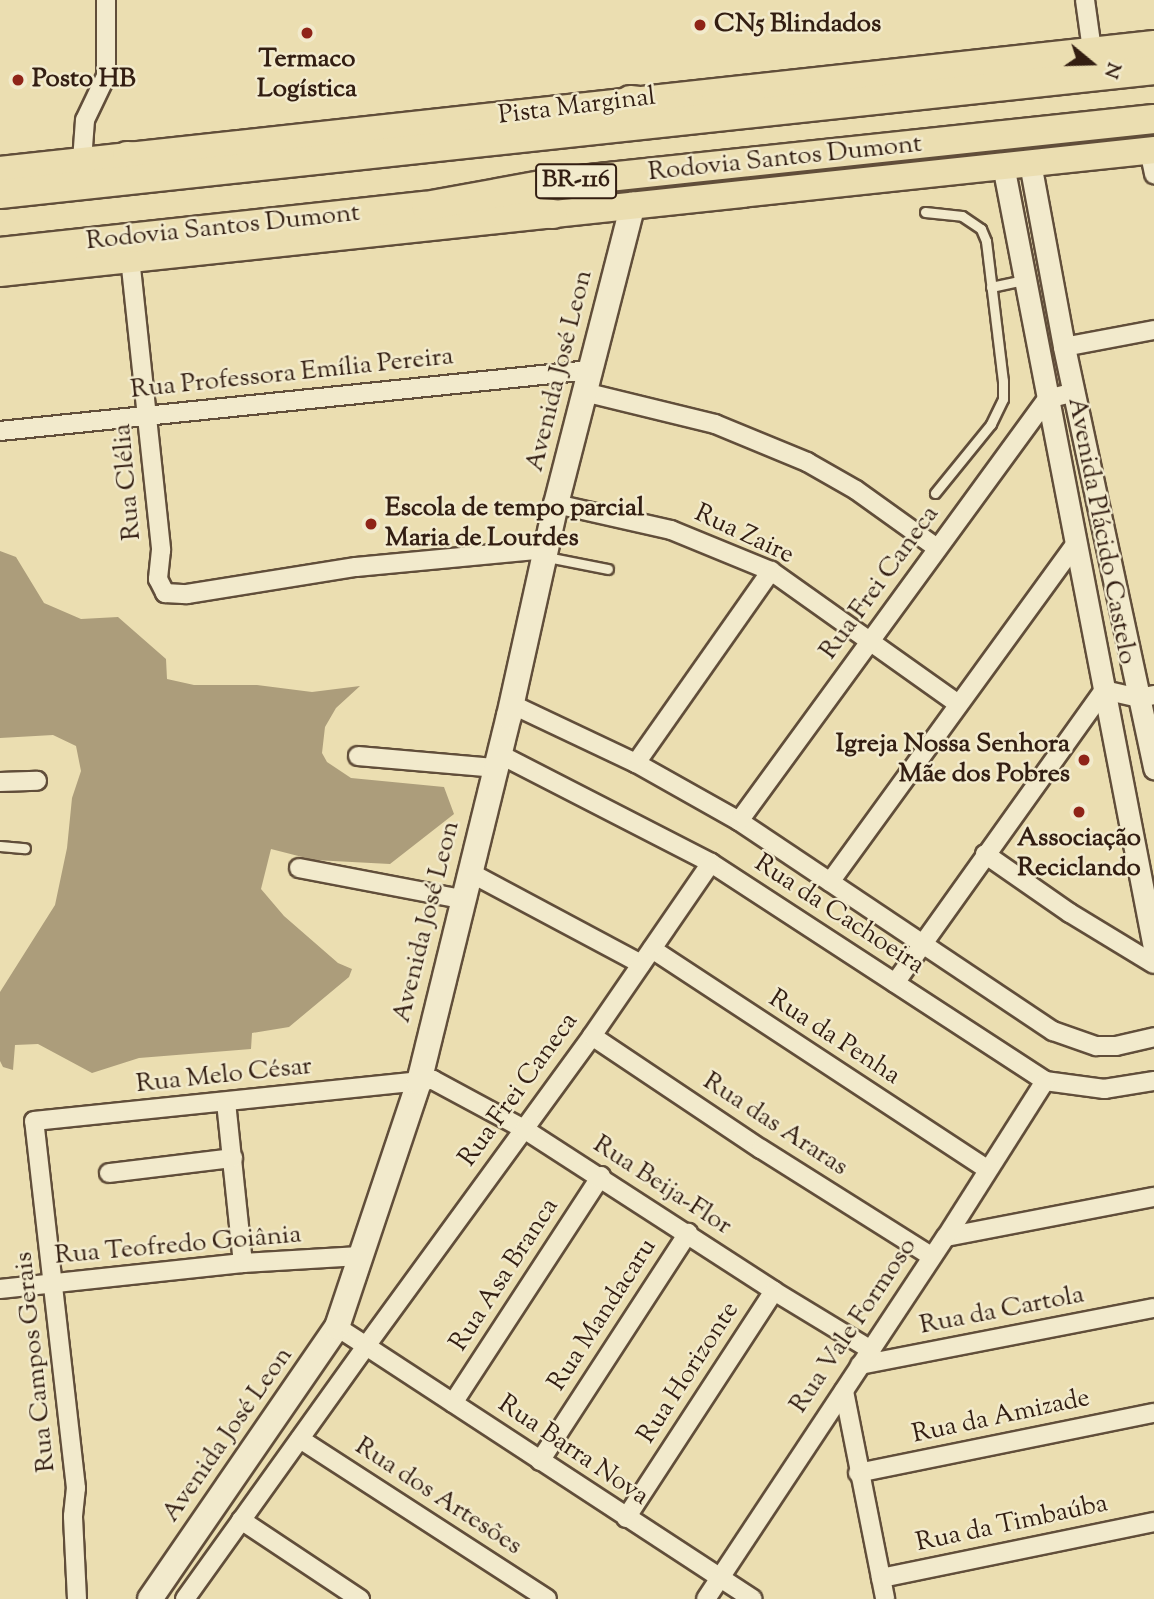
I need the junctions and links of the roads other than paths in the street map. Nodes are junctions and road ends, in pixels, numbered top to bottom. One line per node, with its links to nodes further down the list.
1 (106, 0): 11 (street)
2 (1085, 0): 4 (street)
3 (1154, 44): 4 (main road, Pista Marginal)
4 (1092, 50): 6 (main road, Pista Marginal)
5 (1154, 70): 7 (highway, Rodovia Santos Dumont / BR-116)
6 (630, 100): 7 (highway); 9 (main road, Pista Marginal)
7 (746, 113): 12 (highway, Rodovia Santos Dumont / BR-116)
8 (1154, 119): 18 (highway, Rodovia Santos Dumont / BR-116)
9 (127, 156): 11 (main road, Pista Marginal); 12 (highway)
10 (1152, 158): 13 (main road, BR-116)
11 (82, 162): 15 (main road, Pista Marginal)
12 (291, 163): 16 (highway, Rodovia Santos Dumont / BR-116)
13 (1030, 163): 14 (main road, BR-116); 27 (street, Avenida Plácido Castelo)
14 (1003, 165): 17 (main road, BR-116); 24 (street, Avenida Plácido Castelo)
15 (0, 170)
16 (0, 194)
17 (633, 205): 20 (main road, BR-116); 28 (main road, Avenida José Leon)
18 (426, 206): 20 (highway); 21 (highway, Rodovia Santos Dumont / BR-116)
19 (925, 212): 25 (lane)
20 (553, 214): 22 (main road, BR-116)
21 (0, 252)
22 (130, 258): 23 (main road, BR-116); 31 (street, Rua Clélia)
23 (0, 273)
24 (1024, 280): 25 (lane); 30 (street, Avenida Plácido Castelo)
25 (991, 287): 33 (lane)
26 (1154, 330): 27 (street)
27 (1064, 347): 29 (street, Avenida Plácido Castelo)
28 (587, 381): 31 (street, Rua Professora Emília Pereira); 34 (main road, Avenida José Leon); 36 (street, Rua Professora Emília Pereira)
29 (1075, 392): 30 (street); 42 (street, Avenida Plácido Castelo)
30 (1047, 399): 35 (street, Avenida Plácido Castelo); 36 (street, Rua Frei Caneca)
31 (148, 416): 32 (street, Rua Professora Emília Pereira); 37 (street, Rua Clélia)
32 (0, 431)
33 (936, 493)
34 (556, 505): 37 (main road, Avenida José Leon); 39 (street, Rua Zaire)
35 (1075, 545): 41 (street, Avenida Plácido Castelo); 43 (street)
36 (937, 548): 40 (street, Rua Frei Caneca)
37 (546, 552): 38 (lane); 44 (main road, Avenida José Leon)
38 (608, 569)
39 (771, 571): 40 (street, Rua Zaire); 47 (street)
40 (870, 641): 43 (street, Rua Zaire); 51 (street, Rua Frei Caneca)
41 (1104, 690): 42 (street); 54 (street); 61 (street, Avenida Plácido Castelo)
42 (1147, 696): 48 (street, Avenida Plácido Castelo)
43 (958, 704): 58 (street)
44 (510, 710): 45 (main road, Avenida José Leon); 47 (street, Rua da Cachoeira)
45 (499, 754): 46 (street); 55 (street, Rua da Cachoeira); 57 (main road, Avenida José Leon)
46 (358, 756)
47 (636, 763): 51 (street, Rua da Cachoeira)
48 (1154, 768)
49 (37, 781): 50 (street)
50 (0, 782)
51 (739, 821): 58 (street, Rua da Cachoeira)
52 (0, 846): 53 (lane)
53 (25, 848)
54 (985, 854): 60 (street); 64 (street)
55 (711, 863): 62 (street, Rua Frei Caneca); 65 (street, Rua da Cachoeira)
56 (299, 868): 59 (street)
57 (469, 872): 59 (main road, Avenida José Leon); 63 (street)
58 (830, 881): 60 (street, Rua da Cachoeira)
59 (462, 899): 69 (main road, Avenida José Leon)
60 (918, 948): 65 (street); 67 (street, Rua da Cachoeira)
61 (1154, 948)
62 (652, 949): 63 (street, Rua Frei Caneca); 75 (street, Rua da Penha)
63 (641, 964): 66 (street, Rua Frei Caneca)
64 (1154, 964)
65 (896, 980): 70 (street, Rua da Cachoeira)
66 (592, 1035): 73 (street, Rua Frei Caneca); 82 (street, Rua das Araras)
67 (1154, 1037)
68 (1154, 1081): 70 (street, Rua da Cachoeira)
69 (419, 1082): 71 (street, Rua Melo César); 73 (street, Rua Beija-Flor); 81 (main road, Avenida José Leon)
70 (1045, 1082): 75 (street, Rua Vale Formoso)
71 (226, 1102): 72 (street, Rua Melo César); 74 (street)
72 (34, 1121): 84 (street, Rua Campos Gerais)
73 (524, 1129): 77 (street, Rua Beija-Flor); 89 (street, Rua Frei Caneca)
74 (233, 1158): 76 (street); 83 (street)
75 (988, 1170): 80 (street, Rua Vale Formoso)
76 (109, 1173)
77 (601, 1176): 79 (street, Rua Beija-Flor); 93 (street, Rua Asa Branca)
78 (1154, 1197): 80 (street)
79 (688, 1233): 86 (street, Rua Beija-Flor); 96 (street, Rua Mandacaru)
80 (946, 1237): 82 (street, Rua Vale Formoso)
81 (360, 1256): 83 (street, Rua Teofredo Goiânia); 88 (main road, Avenida José Leon)
82 (931, 1256): 90 (street, Rua Vale Formoso)
83 (243, 1264): 84 (street, Rua Teofredo Goiânia)
84 (54, 1283): 85 (street, Rua Teofredo Goiânia); 104 (street, Rua Campos Gerais)
85 (0, 1289)
86 (774, 1291): 90 (street, Rua Beija-Flor); 98 (street, Rua Horizonte)
87 (1154, 1308): 91 (street, Rua da Cartola)
88 (337, 1327): 89 (street); 103 (main road, Avenida José Leon)
89 (366, 1346): 93 (street, Rua Barra Nova); 95 (street, Rua Frei Caneca)
90 (871, 1350): 91 (street, Rua Vale Formoso)
91 (860, 1365): 92 (street, Rua Vale Formoso)
92 (844, 1391): 97 (street); 101 (street, Rua Vale Formoso)
93 (453, 1403): 96 (street, Rua Barra Nova)
94 (1154, 1413): 97 (street, Rua da Amizade)
95 (300, 1439): 99 (street, Rua Frei Caneca); 107 (street, Rua dos Artesões)
96 (540, 1461): 98 (street, Rua Barra Nova)
97 (858, 1474): 102 (street)
98 (626, 1518): 101 (street, Rua Barra Nova)
99 (241, 1520): 105 (street, Rua Frei Caneca); 106 (street)
100 (1154, 1522): 102 (street, Rua da Timbaúba)
101 (720, 1577): 108 (street, Rua Vale Formoso); 109 (street, Rua Barra Nova)
102 (881, 1578): 110 (street)
103 (155, 1597)
104 (78, 1599)
105 (185, 1599)
106 (360, 1599)
107 (547, 1599)
108 (706, 1599)
109 (753, 1599)
110 (885, 1599)

